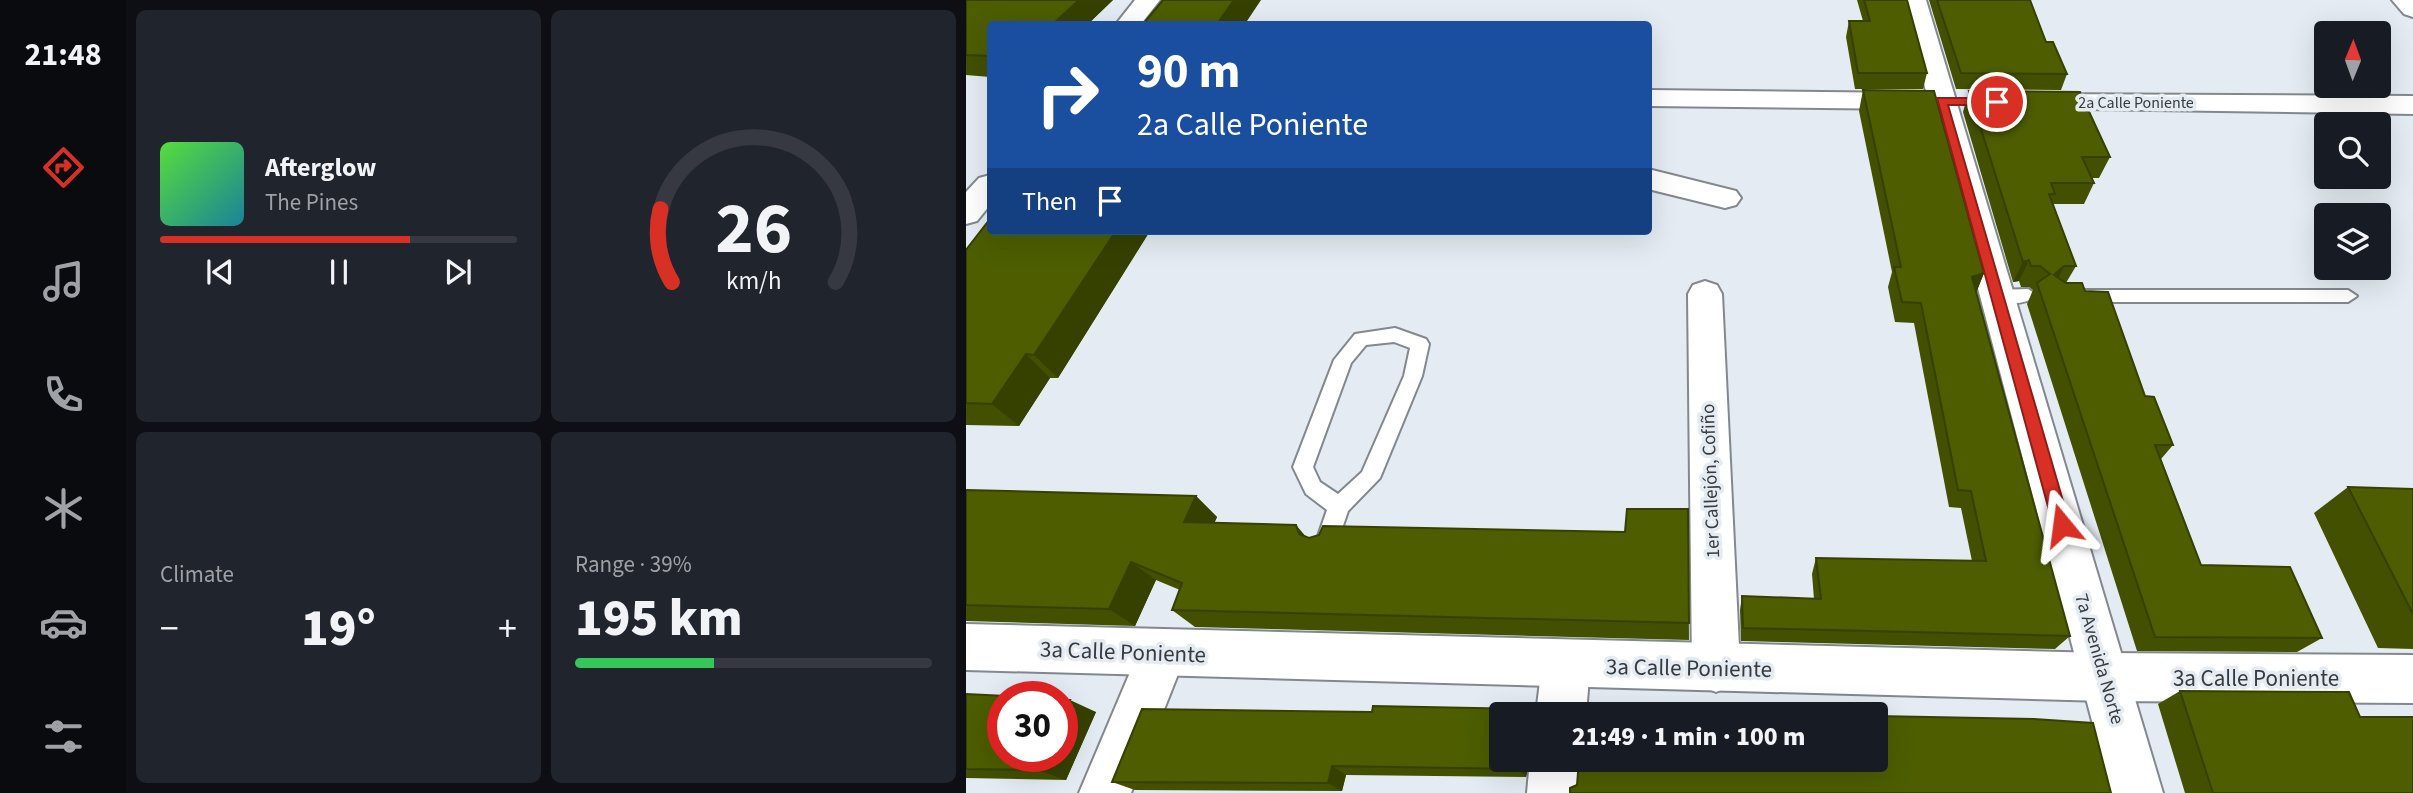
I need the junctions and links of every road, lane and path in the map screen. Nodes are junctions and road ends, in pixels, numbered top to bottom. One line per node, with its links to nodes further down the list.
1 (1148, 0): 5 (street)
2 (1914, 0): 7 (street, 7a Avenida Norte)
3 (2404, 0): 4 (street)
4 (2413, 9)
5 (1130, 21)
6 (1652, 98): 7 (street)
7 (1955, 101): 23 (street, 7a Avenida Norte)
8 (2011, 102): 9 (street, 2a Calle Poniente)
9 (2413, 105)
10 (1652, 180): 12 (street)
11 (987, 188): 13 (street)
12 (1725, 198)
13 (966, 213)
14 (1705, 294): 22 (street, 1er Callejón, Cofiño)
15 (2059, 296): 16 (lane)
16 (2348, 296)
17 (1339, 506): 17 (lane); 18 (lane)
18 (1326, 545)
19 (966, 647): 20 (street, 3a Calle Poniente)
20 (1162, 654): 21 (street, 3a Calle Poniente); 27 (street)
21 (1566, 665): 22 (street, 3a Calle Poniente); 25 (street)
22 (1716, 668): 23 (street, 3a Calle Poniente)
23 (2104, 677): 24 (street, 3a Calle Poniente); 29 (street, 7a Avenida Norte)
24 (2413, 679)
25 (1562, 702)
26 (1555, 772): 28 (street)
27 (1105, 793)
28 (1553, 793)
29 (2137, 793)

